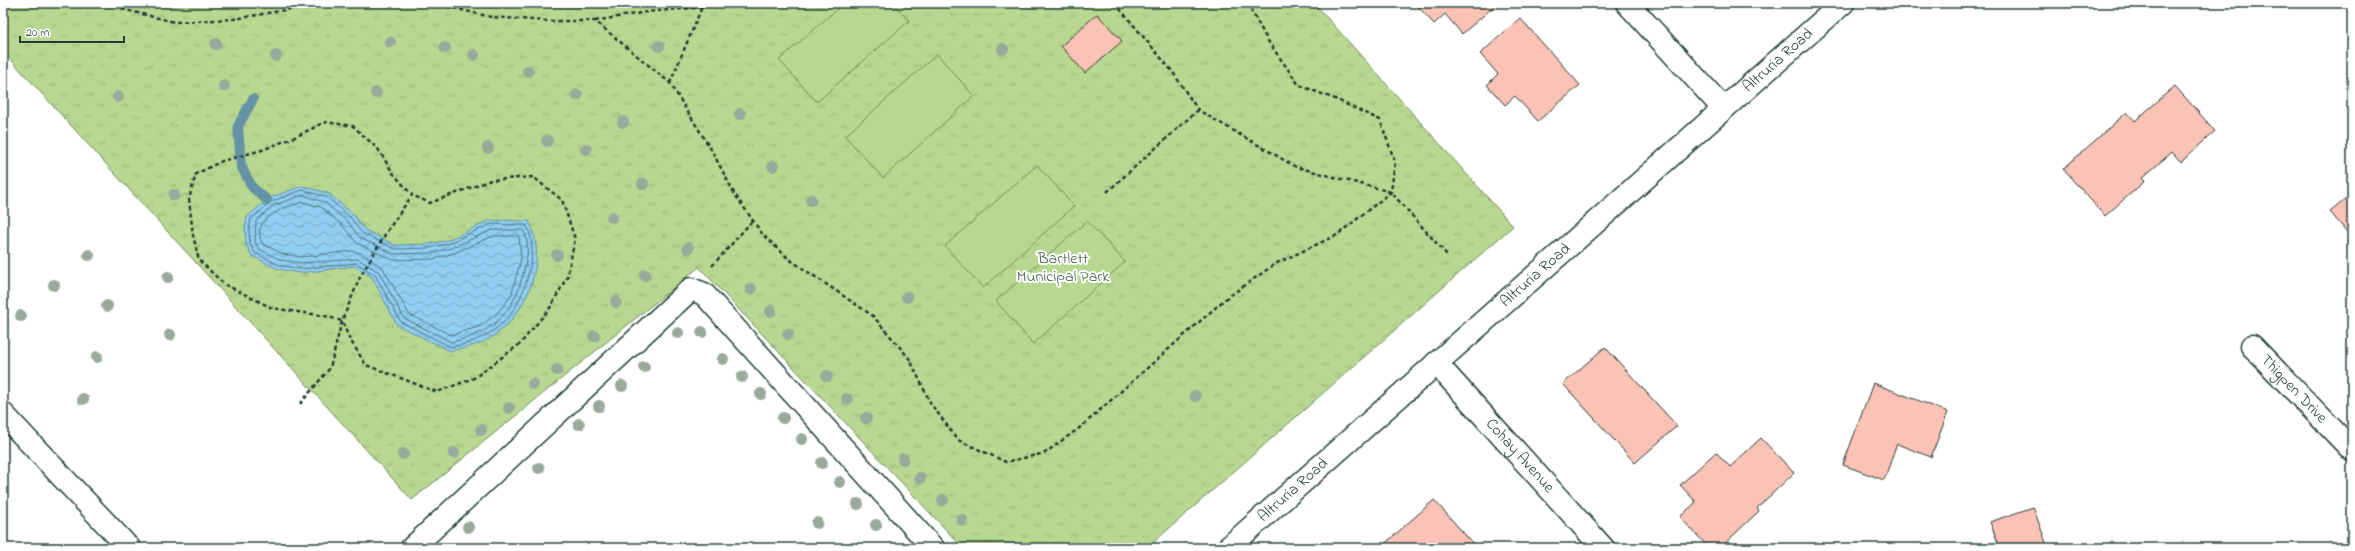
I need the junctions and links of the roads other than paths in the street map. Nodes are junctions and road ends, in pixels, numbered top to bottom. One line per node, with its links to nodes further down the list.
1 (1627, 3): 3 (street)
2 (1843, 3): 3 (street, Altruria Road)
3 (1723, 108): 5 (street, Altruria Road)
4 (2252, 346): 7 (street, Thigpen Drive)
5 (1436, 363): 11 (street, Altruria Road); 12 (street, Cohay Avenue)
6 (3, 414): 8 (street)
7 (2352, 450)
8 (129, 548)
9 (412, 548): 10 (street)
10 (933, 548)
11 (1228, 548)
12 (1603, 548)

